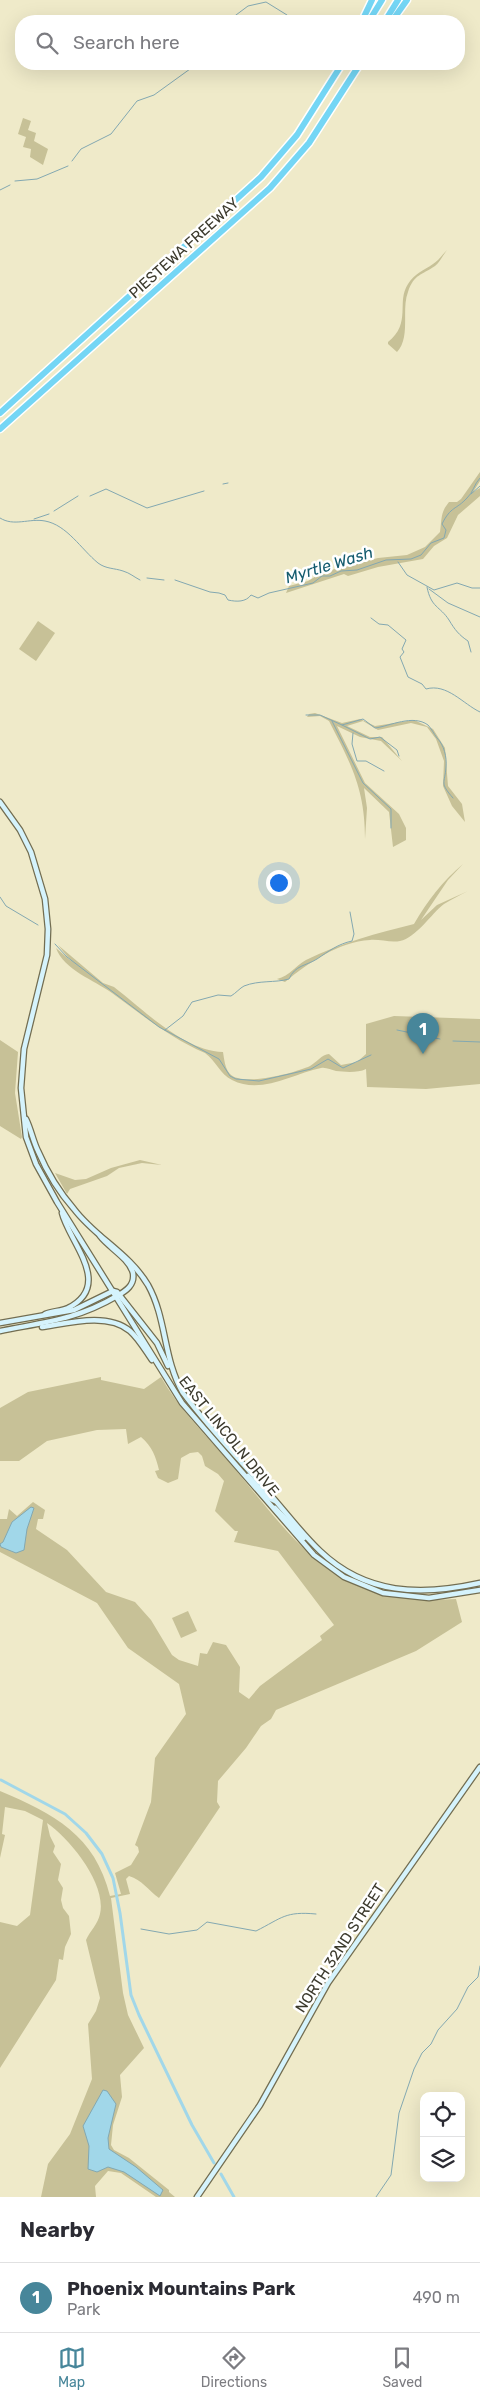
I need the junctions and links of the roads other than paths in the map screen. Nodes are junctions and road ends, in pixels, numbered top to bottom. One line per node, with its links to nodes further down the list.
1 (372, 0): 5 (highway)
2 (382, 0): 6 (highway)
3 (398, 0): 7 (highway)
4 (407, 0): 8 (highway)
5 (365, 15)
6 (373, 15)
7 (389, 15)
8 (396, 15)
9 (338, 70): 11 (highway, PIESTEWA FREEWAY)
10 (356, 70): 12 (highway, PIESTEWA FREEWAY)
11 (0, 413)
12 (0, 429)
13 (0, 802): 14 (main road, EAST LINCOLN DRIVE)
14 (25, 1118): 15 (main road, EAST LINCOLN DRIVE); 16 (main road, EAST LINCOLN DRIVE)
15 (60, 1207): 17 (main road, EAST LINCOLN DRIVE); 19 (main road)
16 (100, 1235): 18 (main road); 23 (main road, EAST LINCOLN DRIVE)
17 (113, 1291): 18 (main road, EAST LINCOLN DRIVE); 19 (main road)
18 (119, 1295): 21 (main road); 23 (main road); 24 (main road, EAST LINCOLN DRIVE)
19 (37, 1316): 20 (main road)
20 (0, 1323)
21 (25, 1327): 22 (main road); 24 (main road)
22 (0, 1331)
23 (172, 1373): 26 (main road, EAST LINCOLN DRIVE)
24 (165, 1377): 25 (main road, EAST LINCOLN DRIVE)
25 (229, 1458): 26 (main road); 27 (main road, EAST LINCOLN DRIVE)
26 (276, 1502): 27 (main road, EAST LINCOLN DRIVE)
27 (290, 1523): 28 (main road, EAST LINCOLN DRIVE)
28 (297, 1531): 29 (main road, EAST LINCOLN DRIVE); 30 (main road, EAST LINCOLN DRIVE)
29 (480, 1583)
30 (480, 1590)
31 (480, 1767): 32 (main road, NORTH 32ND STREET)
32 (197, 2197)

